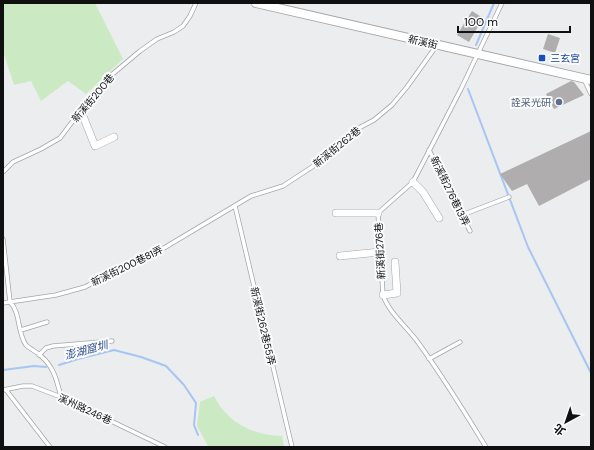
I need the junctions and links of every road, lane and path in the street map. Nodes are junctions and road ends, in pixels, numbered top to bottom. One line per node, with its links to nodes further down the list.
1 (196, 3): 8 (lane, 新溪街200巷)
2 (256, 3): 4 (street, 新溪街)
3 (502, 3): 5 (lane, 新溪街276巷)
4 (437, 45): 5 (street, 新溪街); 14 (lane, 新溪街262巷)
5 (479, 54): 6 (street, 新溪街); 10 (lane, 新溪街276巷)
6 (587, 79): 7 (lane)
7 (591, 94)
8 (81, 111): 9 (street); 11 (lane, 新溪街200巷)
9 (114, 137)
10 (429, 150): 12 (lane, 新溪街276巷); 17 (lane, 新溪街276巷13弄)
11 (3, 172)
12 (413, 182): 16 (lane, 新溪街276巷); 18 (street)
13 (509, 197): 17 (lane)
14 (235, 206): 25 (lane, 新溪街200巷81弄); 37 (lane, 新溪街262巷55弄)
15 (336, 213): 16 (street)
16 (378, 213): 21 (lane, 新溪街276巷)
17 (462, 215): 19 (lane, 新溪街276巷13弄)
18 (440, 218)
19 (470, 231)
20 (3, 239): 25 (lane)
21 (380, 252): 22 (street); 24 (lane, 新溪街276巷)
22 (340, 256)
23 (395, 262): 24 (street)
24 (383, 295): 32 (lane, 新溪街276巷)
25 (10, 302): 26 (lane, 新溪街200巷81弄); 28 (lane)
26 (3, 303)
27 (47, 322): 28 (lane)
28 (21, 330): 31 (lane)
29 (112, 341): 31 (lane)
30 (460, 342): 32 (lane)
31 (39, 355): 34 (lane)
32 (429, 359): 38 (lane, 新溪街276巷)
33 (5, 390): 34 (lane, 溪州路246巷); 35 (lane)
34 (61, 397): 36 (lane, 溪州路246巷)
35 (50, 447)
36 (165, 447)
37 (292, 447)
38 (486, 447)

